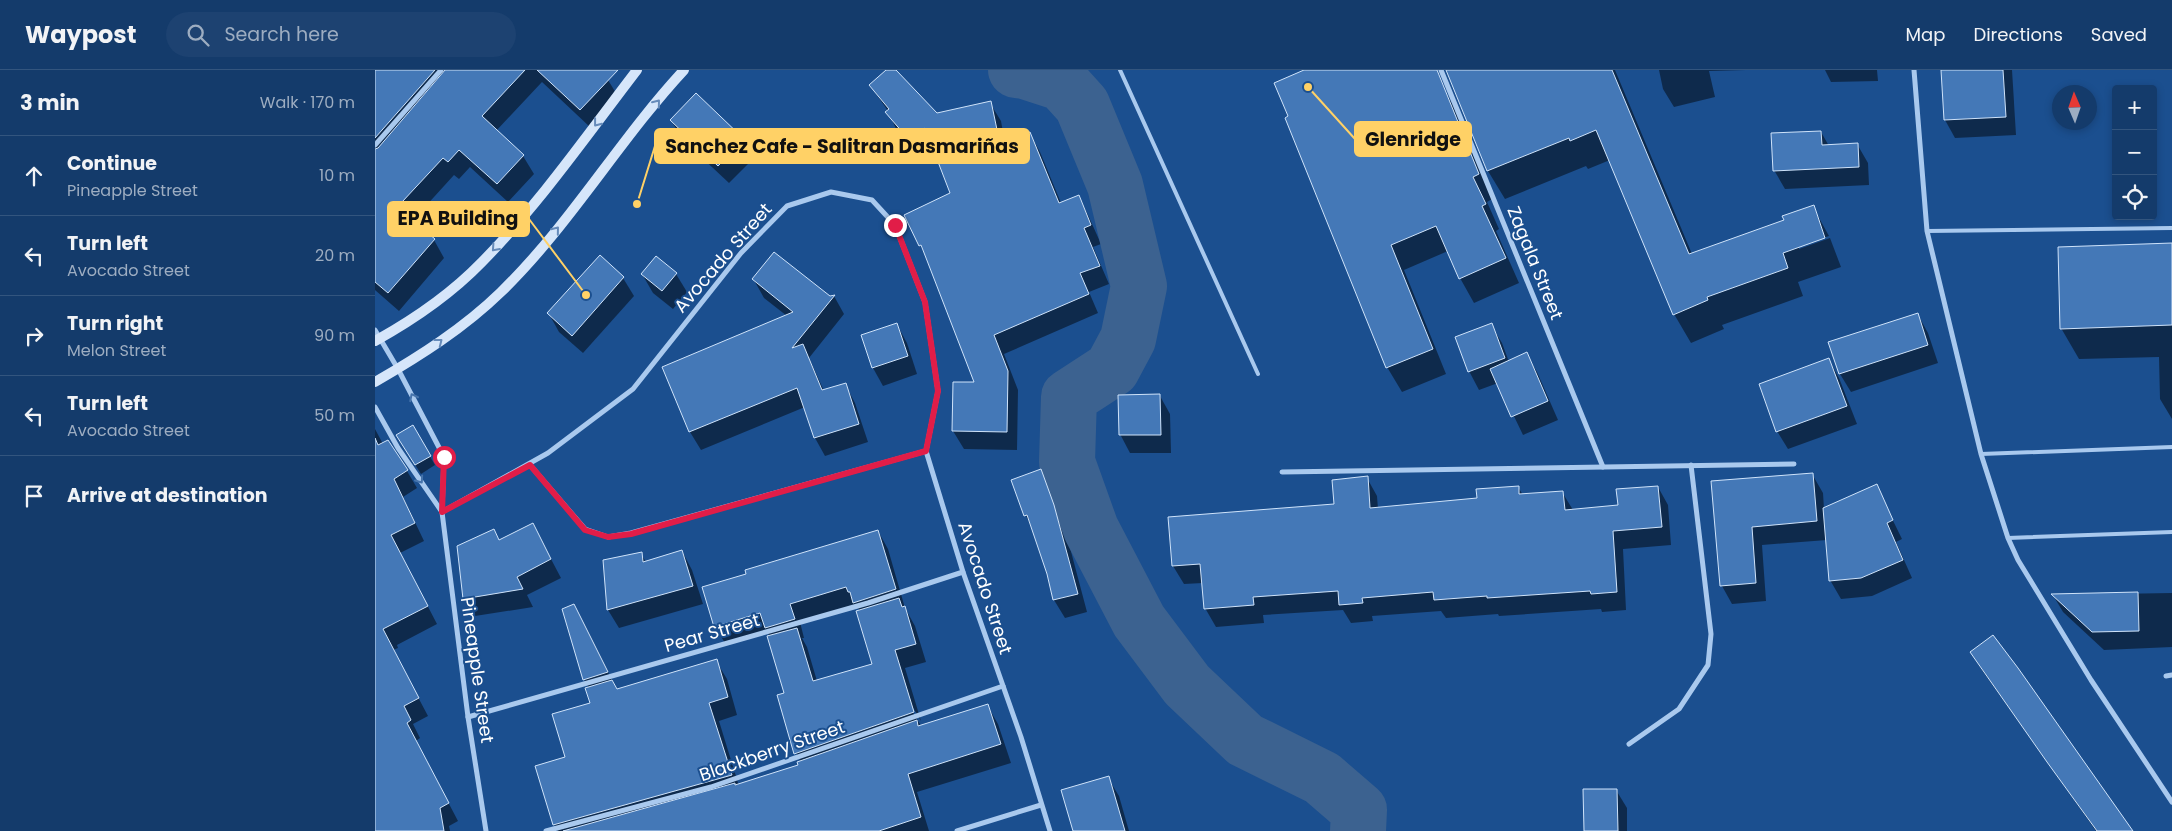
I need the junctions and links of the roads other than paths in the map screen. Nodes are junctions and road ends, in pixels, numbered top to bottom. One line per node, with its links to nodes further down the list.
1 (441, 70): 7 (street)
2 (637, 70): 10 (main road, one-way to 10)
3 (684, 70): 11 (main road, one-way to 3)
4 (1120, 70): 12 (lane)
5 (1441, 70): 21 (street, Zagala Street)
6 (1914, 70): 9 (street)
7 (375, 145)
8 (2172, 228): 9 (lane)
9 (1927, 231): 17 (street)
10 (377, 337): 11 (street, Pineapple Street)
11 (398, 369): 13 (main road); 23 (street, Pineapple Street, one-way to 11)
12 (1257, 374)
13 (375, 382)
14 (375, 407): 23 (street, Pineapple Street, one-way to 23)
15 (2172, 447): 17 (lane)
16 (926, 451): 19 (street); 19 (street, Avocado Street); 26 (street, Avocado Street)
17 (1981, 454): 25 (street)
18 (1795, 464): 20 (street)
19 (530, 465): 23 (street, Avocado Street)
20 (1691, 465): 21 (street); 29 (street)
21 (1603, 467): 22 (street)
22 (1282, 472)
23 (442, 512): 28 (street, Pineapple Street)
24 (2172, 532): 25 (lane)
25 (2009, 538): 30 (street)
26 (963, 572): 27 (street, Avocado Street); 28 (street, Pear Street)
27 (1003, 686): 31 (street, Avocado Street); 33 (street, Blackberry Street)
28 (468, 717): 32 (street, Pineapple Street)
29 (1629, 744)
30 (2172, 802)
31 (1041, 804): 34 (street); 35 (street, Avocado Street)
32 (486, 831)
33 (546, 831)
34 (957, 831)
35 (1050, 831)

